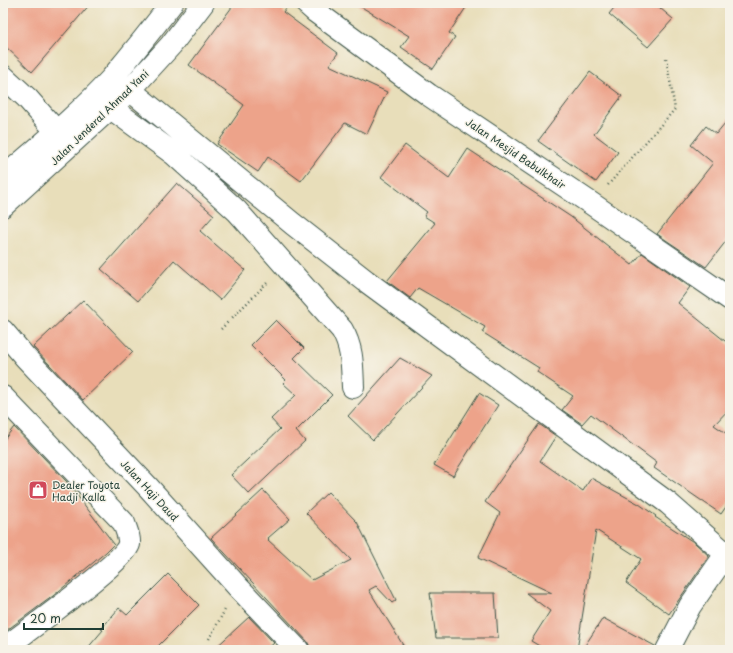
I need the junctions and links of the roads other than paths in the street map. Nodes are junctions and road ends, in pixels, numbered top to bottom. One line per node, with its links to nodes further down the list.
1 (172, 3): 7 (main road, Jalan Jenderal Ahmad Yani)
2 (203, 3): 5 (main road, Jalan Jenderal Ahmad Yani)
3 (306, 3): 10 (main road, Jalan Mesjid Babulkhair)
4 (3, 76): 7 (main road)
5 (130, 90): 6 (main road, Jalan Jenderal Ahmad Yani); 14 (main road)
6 (111, 108): 9 (main road, Jalan Jenderal Ahmad Yani); 12 (main road)
7 (57, 132): 8 (main road, Jalan Jenderal Ahmad Yani)
8 (3, 178)
9 (3, 206)
10 (730, 299)
11 (3, 331): 16 (main road, Jalan Haji Daud)
12 (352, 387)
13 (3, 397): 15 (main road)
14 (728, 553): 17 (main road)
15 (3, 649)
16 (298, 650)
17 (666, 650)

